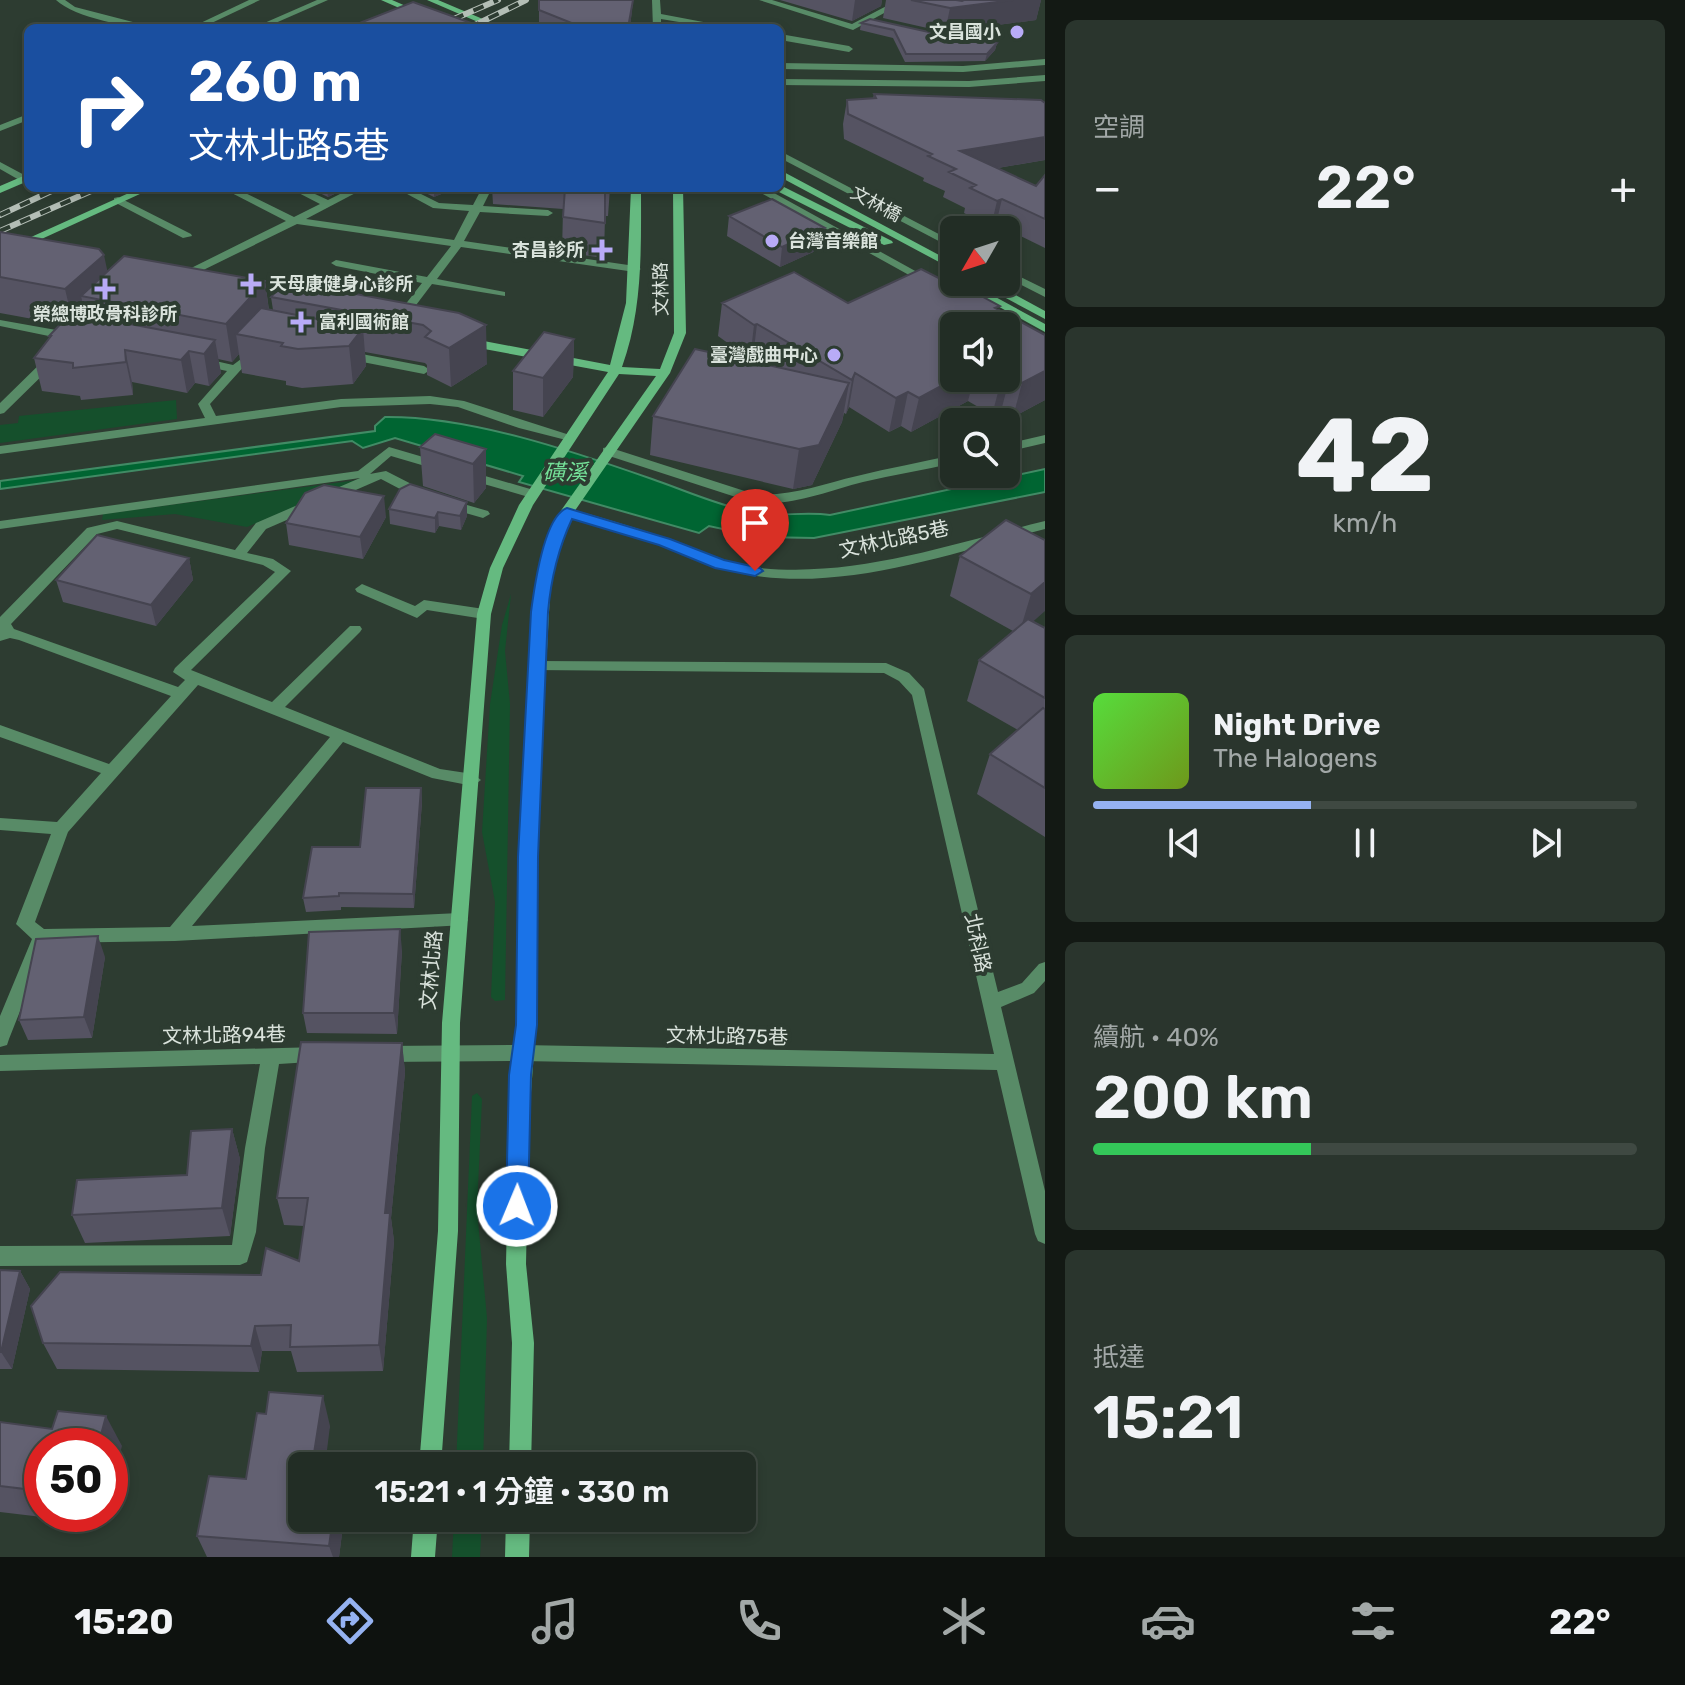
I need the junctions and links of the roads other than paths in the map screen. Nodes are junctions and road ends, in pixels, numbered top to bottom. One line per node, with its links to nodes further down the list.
1 (60, 0): 17 (street)
2 (256, 0): 18 (street)
3 (324, 0): 19 (street)
4 (385, 0): 12 (main road)
5 (431, 0): 10 (main road)
6 (452, 0): 10 (street)
7 (656, 0): 13 (street)
8 (763, 0): 14 (street)
9 (879, 0): 11 (street)
10 (442, 4): 12 (main road); 21 (main road)
11 (903, 4): 14 (street)
12 (420, 14): 15 (main road); 20 (main road)
13 (657, 16): 22 (street); 23 (street)
14 (867, 20): 16 (street)
15 (405, 22)
16 (881, 23)
17 (135, 24)
18 (203, 24)
19 (267, 24)
20 (444, 24)
21 (490, 24)
22 (657, 24)
23 (706, 24)
24 (784, 38): 25 (street)
25 (849, 49)
26 (1045, 62): 27 (street)
27 (784, 66)
28 (1045, 71): 29 (street)
29 (784, 74)
30 (1045, 78): 31 (street)
31 (784, 82)
32 (24, 120): 33 (street)
33 (0, 128)
34 (784, 156): 56 (street)
35 (0, 165): 37 (street)
36 (784, 175): 60 (main road, 文林橋)
37 (24, 177)
38 (24, 179): 39 (main road)
39 (0, 190)
40 (784, 191): 63 (main road, 文林橋)
41 (138, 192): 50 (main road)
42 (235, 192): 54 (street)
43 (303, 192): 51 (street)
44 (351, 192): 51 (street)
45 (409, 192): 52 (street)
46 (485, 192): 52 (street)
47 (636, 192): 62 (main road, 文林路)
48 (678, 192): 85 (main road, 文林路)
49 (764, 192): 67 (street)
50 (118, 200): 55 (street); 58 (main road)
51 (326, 203): 54 (street)
52 (474, 211): 53 (street); 57 (street)
53 (548, 213)
54 (293, 220): 57 (street); 66 (street)
55 (187, 236)
56 (940, 239)
57 (456, 246): 62 (street); 64 (street)
58 (0, 254): 59 (main road)
59 (18, 258)
60 (940, 259)
61 (336, 263): 64 (street)
62 (635, 269): 84 (main road, 文林路)
63 (940, 272)
64 (429, 280): 69 (street); 75 (street)
65 (1020, 281): 70 (street)
66 (165, 285): 68 (main road)
67 (936, 286)
68 (180, 288)
69 (501, 294)
70 (1045, 294)
71 (985, 296): 76 (main road)
72 (1009, 296): 73 (main road)
73 (1045, 316)
74 (0, 323): 87 (street)
75 (394, 327): 77 (main road)
76 (1045, 329)
77 (408, 330)
78 (450, 338): 84 (main road)
79 (253, 349): 82 (street)
80 (336, 353): 83 (street)
81 (177, 357): 82 (street)
82 (236, 369): 89 (street)
83 (424, 370)
84 (615, 370): 85 (main road); 91 (main road, 文林路)
85 (664, 373): 94 (main road, 文林路)
86 (0, 387): 87 (street)
87 (20, 391): 88 (street)
88 (0, 410)
89 (213, 422): 91 (street); 93 (street)
90 (1045, 439): 92 (street)
91 (567, 440): 96 (main road, 文林路)
92 (1020, 445)
93 (0, 450)
94 (605, 456): 95 (street); 97 (main road, 文林路)
95 (940, 462)
96 (534, 492): 99 (street); 103 (main road, 文林北路)
97 (570, 508): 100 (street, 文林北路5巷); 106 (main road)
98 (483, 514): 101 (street)
99 (0, 525)
100 (1045, 525)
101 (238, 555): 105 (street); 107 (street)
102 (362, 589): 103 (street)
103 (484, 614): 113 (main road, 文林北路)
104 (355, 629): 109 (street)
105 (4, 634): 108 (street)
106 (538, 666): 120 (street, 北科路); 123 (main road)
107 (195, 678): 108 (street); 109 (street)
108 (182, 694): 112 (street)
109 (274, 709): 111 (street)
110 (0, 731): 112 (street)
111 (341, 734): 113 (street); 117 (street)
112 (114, 772): 115 (street)
113 (473, 780): 116 (main road, 文林北路)
114 (0, 824): 115 (street)
115 (61, 829): 118 (street)
116 (459, 920): 117 (street); 122 (main road, 文林北路)
117 (175, 934): 118 (street)
118 (41, 936): 121 (street)
119 (1045, 969): 120 (street)
120 (991, 1003): 127 (street, 北科路)
121 (0, 1039)
122 (450, 1052): 123 (street, 文林北路75巷); 124 (street); 131 (main road, 文林北路)
123 (522, 1053): 127 (street, 文林北路75巷); 132 (main road)
124 (362, 1054)
125 (332, 1055): 126 (street, 文林北路94巷)
126 (271, 1056): 128 (street, 文林北路94巷); 130 (street)
127 (1005, 1062): 129 (street, 北科路)
128 (0, 1063)
129 (1045, 1234)
130 (0, 1256)
131 (431, 1452)
132 (520, 1452)
133 (425, 1532): 135 (main road)
134 (518, 1532): 136 (main road)
135 (423, 1557)
136 (517, 1557)

